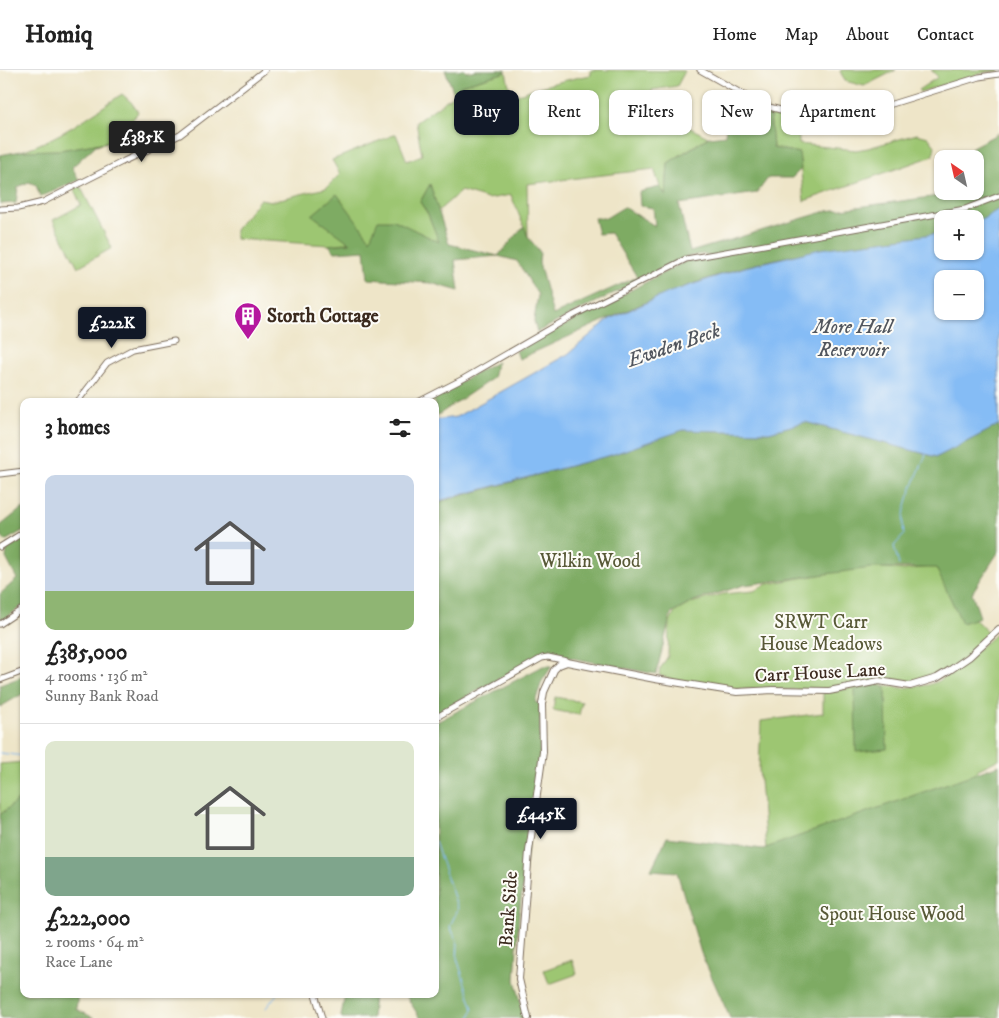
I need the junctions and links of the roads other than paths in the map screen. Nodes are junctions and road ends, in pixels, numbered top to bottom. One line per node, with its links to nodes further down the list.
1 (265, 70): 5 (street)
2 (700, 70): 3 (street)
3 (999, 74)
4 (999, 196): 8 (street)
5 (0, 209)
6 (174, 341): 7 (street)
7 (80, 398)
8 (426, 398)
9 (20, 472): 10 (street)
10 (0, 474)
11 (20, 534): 12 (street)
12 (0, 547)
13 (20, 611): 14 (street)
14 (0, 624)
15 (999, 629): 16 (street, Carr House Lane)
16 (567, 662): 19 (street); 22 (street, Bank Side)
17 (20, 672): 18 (street)
18 (0, 680)
19 (439, 716)
20 (316, 998): 21 (street)
21 (322, 1018)
22 (528, 1018)

